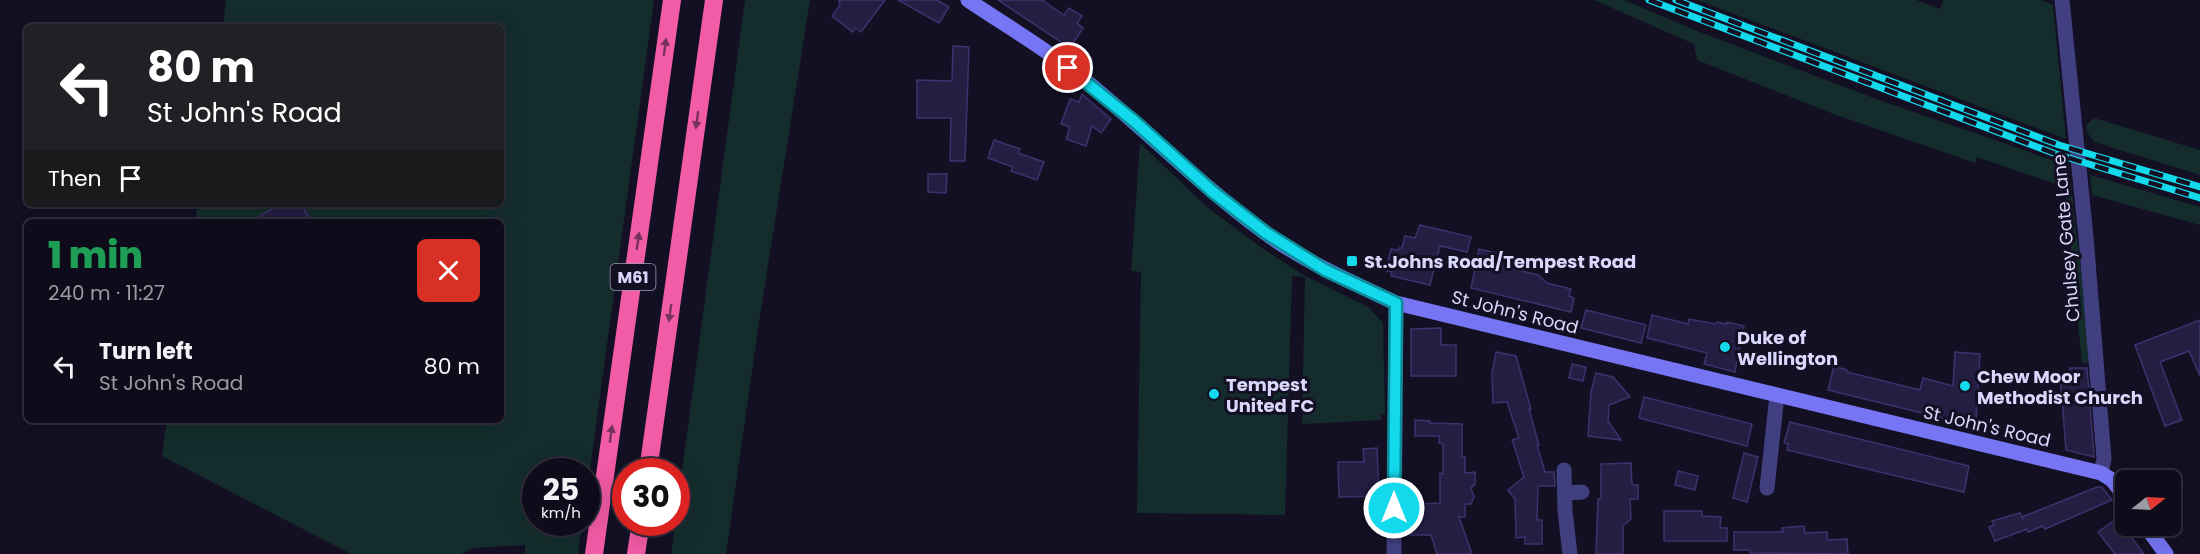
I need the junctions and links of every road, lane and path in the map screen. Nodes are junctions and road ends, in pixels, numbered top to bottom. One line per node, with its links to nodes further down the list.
1 (672, 0): 16 (highway, M61, one-way to 1)
2 (714, 0): 7 (highway, M61, one-way to 7)
3 (968, 0): 5 (street, St John's Road)
4 (2061, 0): 9 (street, Chulsey Gate Lane)
5 (1396, 303): 6 (street, St John's Road); 18 (street)
6 (1777, 395): 9 (street, St John's Road); 11 (street)
7 (650, 458)
8 (1564, 470): 13 (street)
9 (2101, 472): 10 (street)
10 (2115, 484)
11 (1767, 488)
12 (1581, 492): 13 (street)
13 (1565, 493): 19 (street)
14 (639, 536): 17 (highway)
15 (2153, 536): 20 (street)
16 (594, 554)
17 (636, 554)
18 (1394, 554)
19 (1570, 554)
20 (2166, 554)

